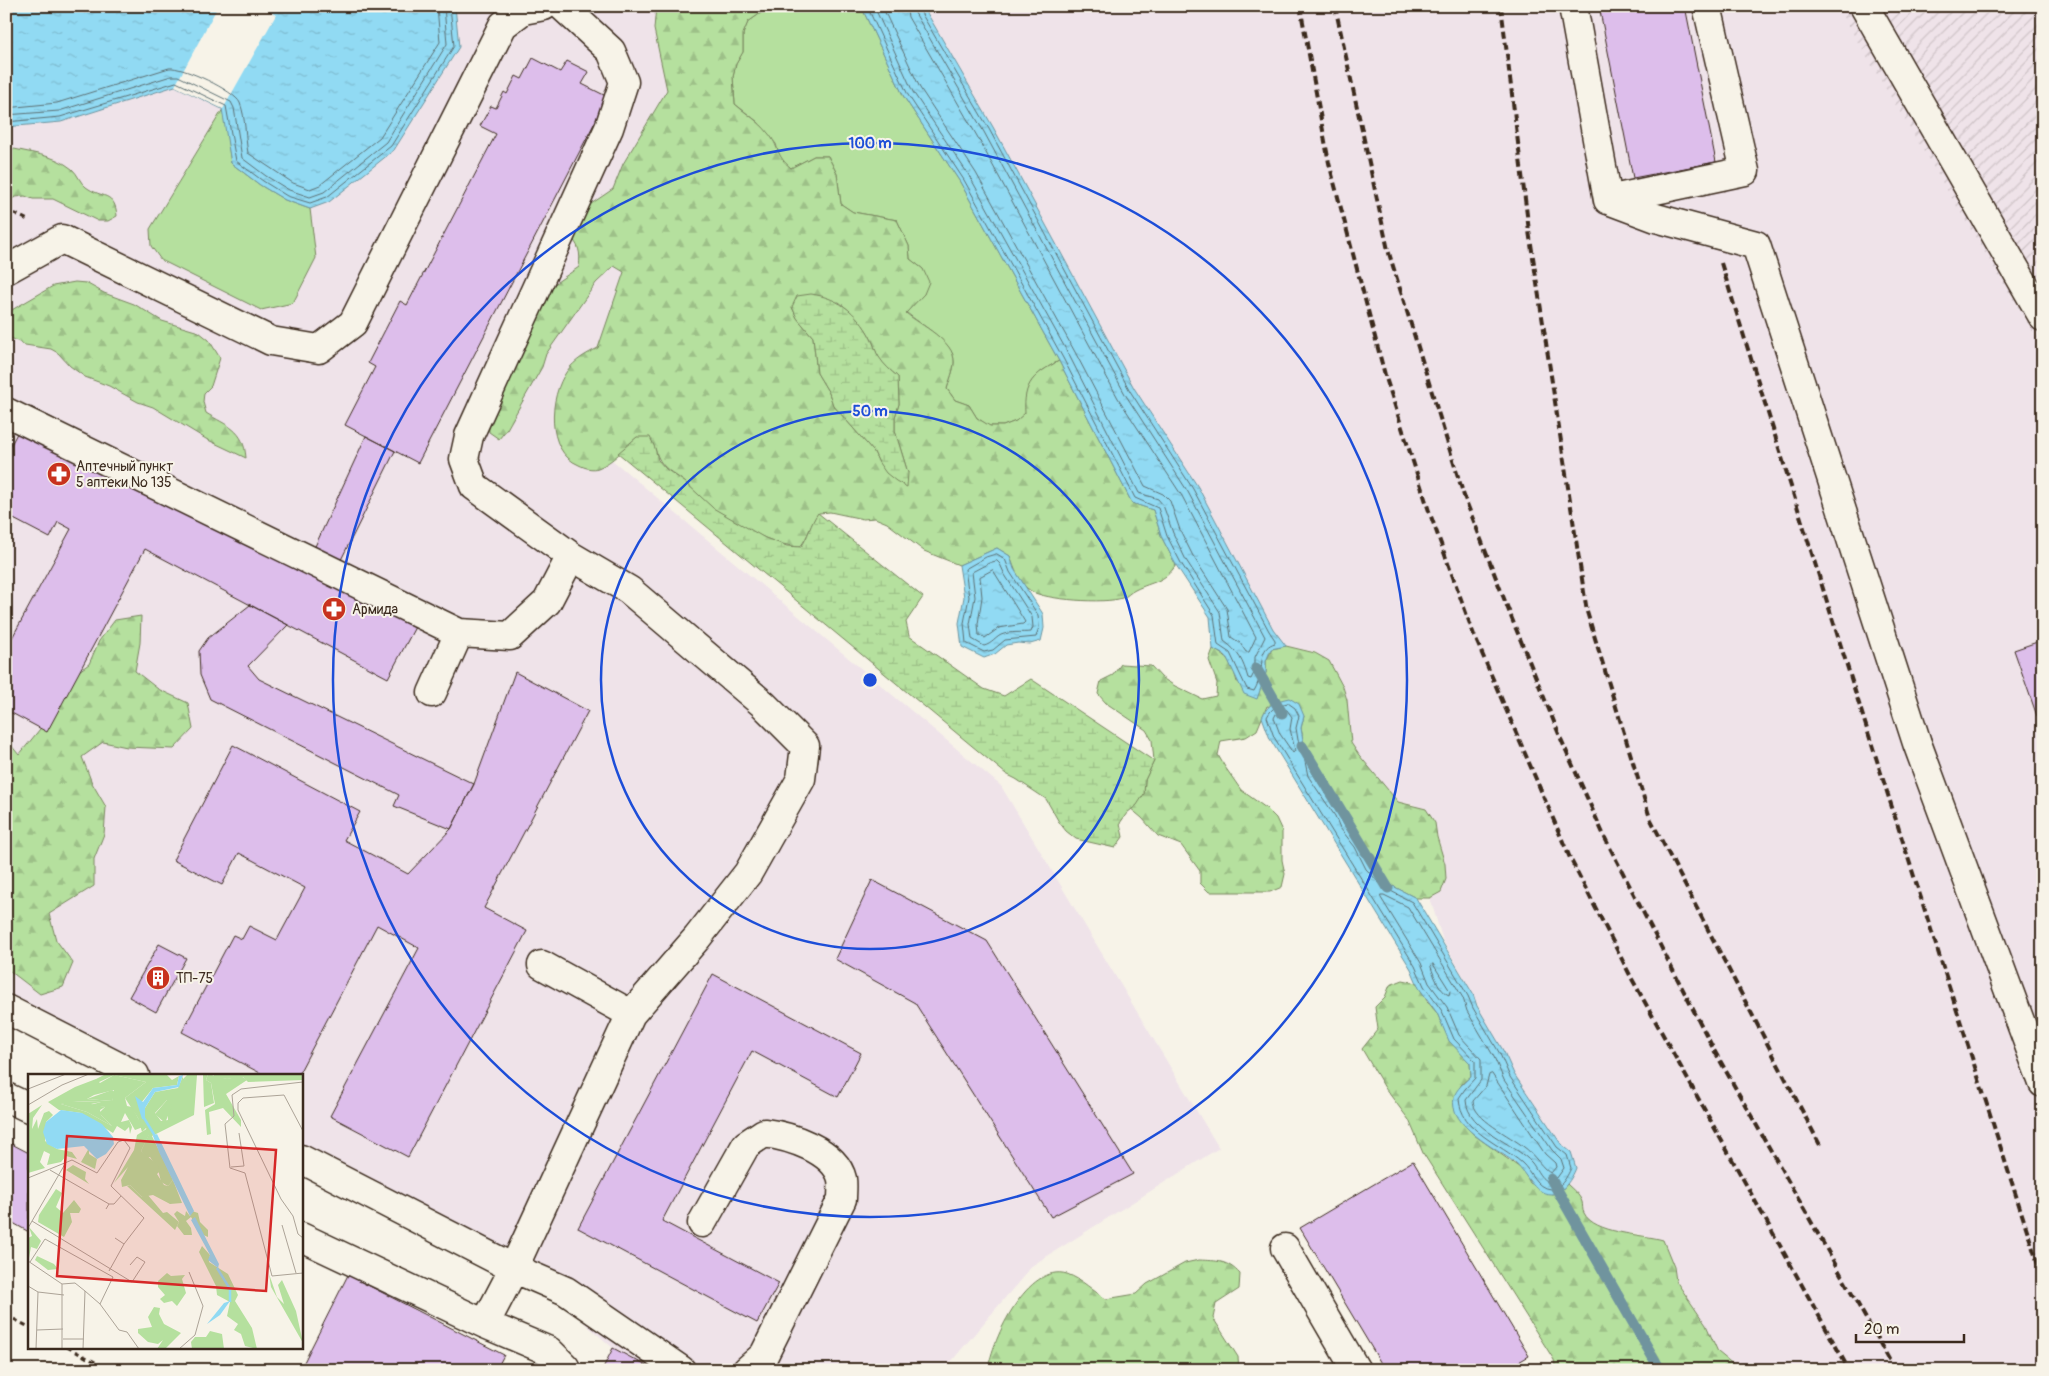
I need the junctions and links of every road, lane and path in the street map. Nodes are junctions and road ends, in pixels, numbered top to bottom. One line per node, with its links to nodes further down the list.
1 (544, 6): 7 (lane)
2 (562, 6): 10 (lane)
3 (1573, 6): 6 (lane)
4 (1707, 6): 6 (lane)
5 (1864, 6): 8 (lane)
6 (1608, 200): 17 (lane)
7 (6, 270)
8 (2043, 318)
9 (6, 412): 11 (lane)
10 (571, 556): 11 (lane); 15 (lane)
11 (459, 633): 12 (lane)
12 (432, 693)
13 (542, 965): 15 (lane)
14 (6, 1009): 16 (lane)
15 (631, 1014): 24 (lane)
16 (133, 1074)
17 (2043, 1083)
18 (6, 1097): 19 (lane)
19 (28, 1108)
20 (302, 1160): 24 (lane)
21 (702, 1222): 32 (lane)
22 (302, 1237): 26 (lane)
23 (1285, 1248): 33 (lane)
24 (513, 1268): 26 (lane); 31 (lane)
25 (6, 1315): 27 (path)
26 (484, 1324): 30 (lane)
27 (28, 1326)
28 (69, 1348): 29 (path)
29 (110, 1370)
30 (564, 1370)
31 (681, 1370)
32 (747, 1370)
33 (1356, 1370)

